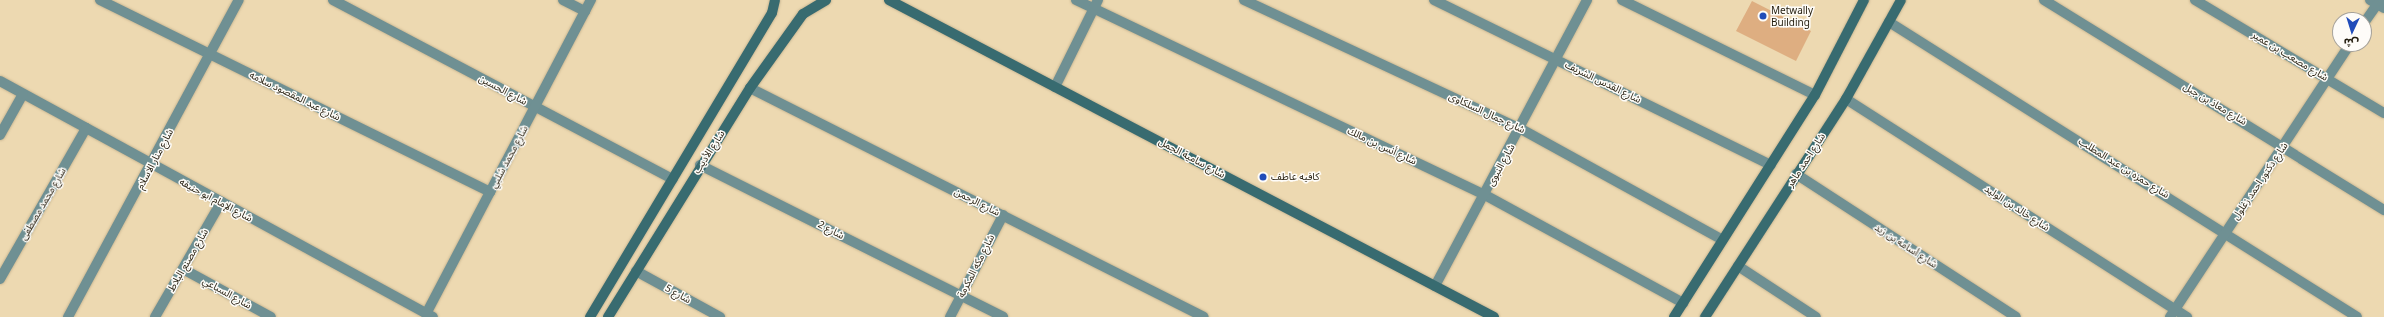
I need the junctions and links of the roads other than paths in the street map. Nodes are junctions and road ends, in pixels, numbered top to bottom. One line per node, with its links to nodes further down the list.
1 (100, 0): 24 (street, شارع عبد المقصود سلامه)
2 (239, 0): 24 (street, شارع منار الاسلام)
3 (333, 0): 33 (street, شارع الحسين)
4 (563, 0): 20 (street)
5 (591, 0): 20 (street, شارع محمد شلبي)
6 (775, 0): 43 (street, شارع الأديب)
7 (826, 0): 29 (street, شارع الأديب)
8 (1076, 0): 19 (street, شارع أنس بن مالك)
9 (1244, 0): 36 (street, شارع جمال السلكاوى)
10 (1434, 0): 25 (street, شارع القدس الشريف)
11 (1587, 0): 25 (street, شارع النبوى)
12 (1622, 0): 31 (street)
13 (1901, 0): 22 (street, شارع احمد ماهر)
14 (2044, 0): 38 (street, شارع معاذ بن جبل)
15 (2195, 0): 26 (street, شارع مصعب بن عمير)
16 (889, 1): 28 (street, شارع سامية الجمل)
17 (1861, 1): 31 (street)
18 (2378, 3): 21 (street)
19 (1096, 4): 28 (street); 45 (street, شارع أنس بن مالك)
20 (585, 11): 33 (street, شارع محمد شلبي)
21 (2372, 12)
22 (1889, 22): 32 (street, شارع احمد ماهر); 49 (street, شارع حمزه بن عبد المطلب)
23 (2345, 52): 26 (street, شارع دكتور احمد زغلول)
24 (210, 54): 41 (street, شارع منار الاسلام); 44 (street, شارع عبد المقصود سلامه)
25 (1556, 59): 36 (street, شارع النبوى); 40 (street, شارع القدس الشريف)
26 (2327, 78): 34 (street, شارع مصعب بن عمير); 38 (street, شارع دكتور احمد زغلول)
27 (0, 81): 30 (street, شارع الإمام ابو حنيفه)
28 (1056, 87): 55 (street, شارع سامية الجمل)
29 (750, 88): 39 (street, شارع الأديب); 48 (street, شارع الرحمن)
30 (23, 94): 35 (street, شارع الإمام ابو حنيفه); 37 (street)
31 (1815, 95): 40 (street)
32 (1846, 99): 42 (street, شارع احمد ماهر); 58 (street, شارع خالد بن الوليد)
33 (535, 107): 43 (street, شارع الحسين); 44 (street, شارع محمد شلبي)
34 (2384, 113)
35 (86, 128): 41 (street, شارع الإمام ابو حنيفه); 54 (street, شارع محمد مصطفى)
36 (1521, 129): 45 (street, شارع النبوى); 50 (street, شارع جمال السلكاوى)
37 (0, 136)
38 (2284, 146): 47 (street, شارع معاذ بن جبل); 49 (street, شارع دكتور احمد زغلول)
39 (700, 165): 53 (street, شارع الأديب); 56 (street, شارع 2)
40 (1771, 165): 50 (street)
41 (152, 166): 46 (street, شارع الإمام ابو حنيفه); 60 (street, شارع منار الاسلام)
42 (1796, 174): 51 (street, شارع احمد ماهر); 73 (street, شارع أسامة بن زيد)
43 (673, 179): 63 (street, شارع الأديب)
44 (490, 192): 59 (street, شارع محمد شلبي)
45 (1485, 195): 55 (street, شارع النبوى); 57 (street, شارع أنس بن مالك)
46 (221, 202): 52 (street, شارع مصنع البلاط); 59 (street, شارع الإمام ابو حنيفه)
47 (2384, 210)
48 (1003, 215): 56 (street, شارع مكه المكرمة); 68 (street, شارع الرحمن)
49 (2226, 232): 58 (street, شارع دكتور احمد زغلول); 75 (street, شارع حمزه بن عبد المطلب)
50 (1723, 240): 57 (street)
51 (1738, 266): 71 (street, شارع احمد ماهر); 72 (street)
52 (182, 269): 61 (street, شارع مصنع البلاط); 62 (street, شارع السباعي)
53 (636, 271): 64 (street, شارع الأديب); 65 (street, شارع 5)
54 (0, 279)
55 (1435, 286): 69 (street, شارع سامية الجمل)
56 (961, 296): 66 (street, شارع مكه المكرمة); 67 (street, شارع 2)
57 (1682, 303): 70 (street)
58 (2173, 313): 74 (street, شارع خالد بن الوليد)
59 (430, 315)
60 (68, 317)
61 (155, 317)
62 (271, 317)
63 (590, 317)
64 (608, 317)
65 (720, 317)
66 (950, 317)
67 (1003, 317)
68 (1204, 317)
69 (1494, 317)
70 (1674, 317)
71 (1705, 317)
72 (1816, 317)
73 (2016, 317)
74 (2187, 317)
75 (2357, 317)

